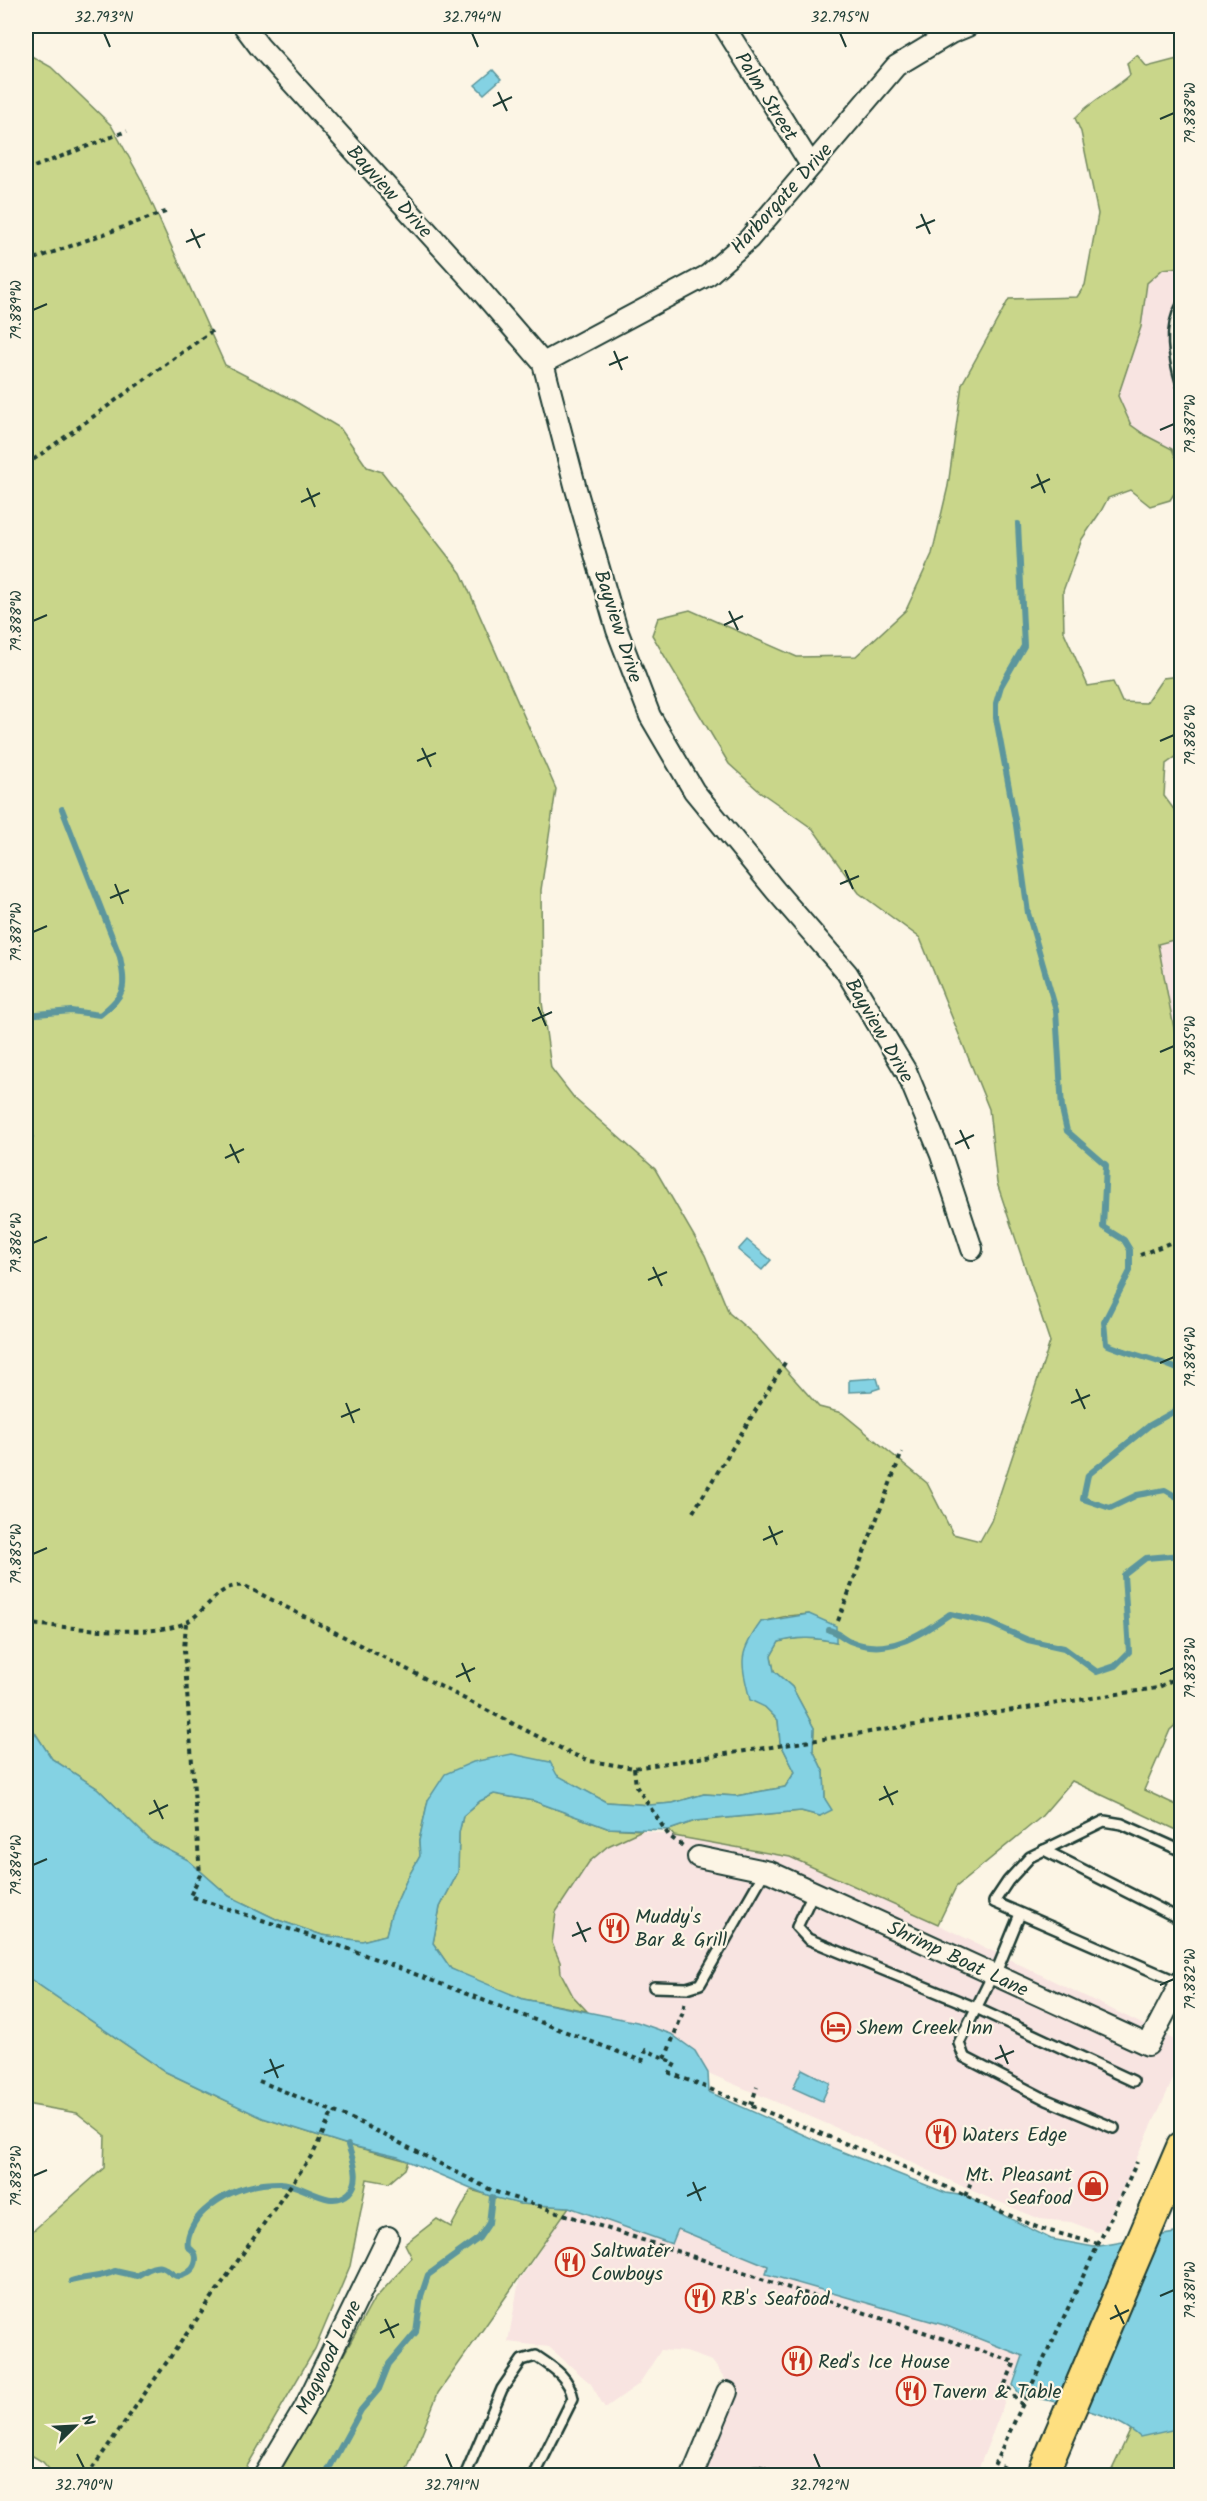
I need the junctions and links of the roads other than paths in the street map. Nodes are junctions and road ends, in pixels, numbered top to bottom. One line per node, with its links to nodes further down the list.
1 (244, 26): 6 (street, Bayview Drive)
2 (724, 26): 4 (street, Palm Street)
3 (968, 26): 4 (street, Harborgate Drive)
4 (811, 165): 6 (street, Harborgate Drive)
5 (1182, 305): 7 (lane)
6 (543, 363): 8 (street, Bayview Drive)
7 (1182, 385)
8 (972, 1249)
9 (1044, 1850): 10 (lane); 14 (lane); 15 (lane)
10 (1182, 1851)
11 (698, 1857): 12 (street, Shrimp Boat Lane)
12 (765, 1871): 13 (street, Shrimp Boat Lane); 18 (lane)
13 (814, 1892): 16 (street, Shrimp Boat Lane); 19 (lane)
14 (1020, 1914): 16 (lane); 17 (lane)
15 (1182, 1920)
16 (994, 1974): 17 (street, Shrimp Boat Lane); 19 (lane)
17 (1181, 1982)
18 (654, 1988)
19 (976, 2008): 20 (lane); 21 (lane)
20 (1133, 2081)
21 (1113, 2128)
22 (1182, 2146): 31 (main road)
23 (388, 2236): 26 (street, Magwood Lane)
24 (727, 2392): 25 (street)
25 (695, 2474)
26 (264, 2475)
27 (465, 2475): 28 (lane)
28 (534, 2475)
29 (744, 2475): 30 (lane)
30 (771, 2475)
31 (1042, 2475)

